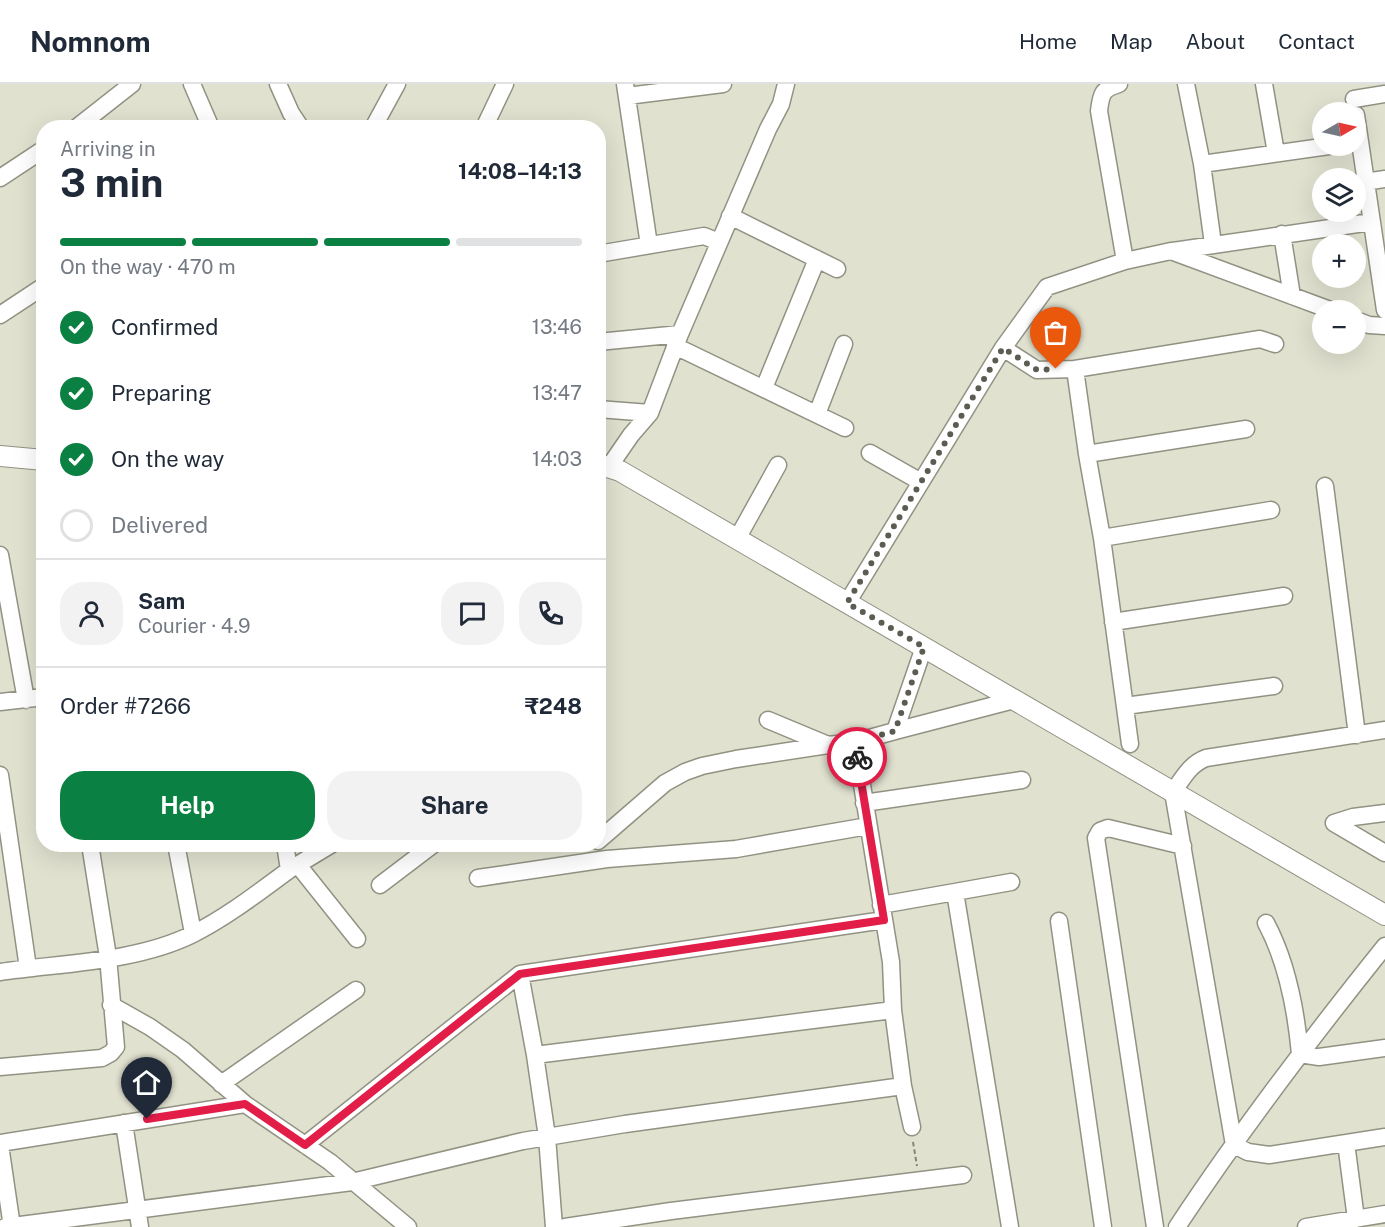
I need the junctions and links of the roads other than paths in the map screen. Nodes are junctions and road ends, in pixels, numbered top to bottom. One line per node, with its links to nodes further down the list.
1 (132, 84): 14 (street)
2 (192, 84): 15 (street)
3 (278, 84): 16 (street)
4 (398, 84): 17 (street)
5 (505, 84): 18 (street)
6 (723, 84): 11 (street)
7 (786, 84): 27 (street)
8 (1119, 84): 36 (street)
9 (1186, 84): 22 (street)
10 (1264, 84): 20 (street)
11 (626, 90): 32 (street)
12 (1385, 94): 13 (street)
13 (1357, 102)
14 (86, 120)
15 (208, 120)
16 (296, 120)
17 (378, 120)
18 (488, 120)
19 (1312, 148): 20 (street)
20 (1276, 153): 22 (street)
21 (36, 154): 23 (street)
22 (1202, 164): 31 (street)
23 (0, 178)
24 (1385, 179): 25 (street)
25 (1366, 182)
26 (1366, 189): 28 (street)
27 (730, 216): 30 (street); 35 (street)
28 (1371, 222): 29 (street); 41 (street)
29 (1282, 234): 31 (street); 39 (street)
30 (719, 242): 32 (street); 45 (street)
31 (1213, 244): 33 (street)
32 (649, 245): 34 (street)
33 (1170, 251): 36 (street); 39 (street)
34 (606, 253)
35 (817, 259): 37 (street); 51 (street)
36 (1125, 261): 49 (street)
37 (837, 269)
38 (36, 291): 42 (street)
39 (1292, 296): 40 (street)
40 (1312, 303)
41 (1385, 310)
42 (0, 315)
43 (1366, 324): 44 (street)
44 (1385, 326)
45 (678, 340): 46 (street); 51 (street); 53 (street)
46 (606, 342)
47 (843, 344): 54 (street)
48 (1275, 344): 50 (street)
49 (1003, 348): 50 (street); 64 (street)
50 (1075, 369): 58 (street)
51 (764, 388): 54 (street)
52 (606, 410): 53 (street)
53 (650, 413): 61 (street)
54 (817, 414): 55 (street)
55 (845, 428)
56 (1246, 429): 58 (street)
57 (870, 453): 64 (street)
58 (1087, 454): 68 (street)
59 (0, 456): 60 (street)
60 (36, 459)
61 (606, 463)
62 (778, 465): 67 (street)
63 (606, 466): 67 (street)
64 (921, 482): 71 (street)
65 (1325, 486): 83 (street)
66 (1271, 510): 68 (street)
67 (737, 538): 71 (street)
68 (1102, 538): 72 (street)
69 (0, 555): 76 (street)
70 (1284, 596): 72 (street)
71 (847, 603): 73 (street)
72 (1113, 622): 79 (street)
73 (924, 647): 77 (street); 82 (street)
74 (1274, 686): 79 (street)
75 (36, 698): 76 (street)
76 (26, 700): 78 (street)
77 (1014, 700): 82 (street); 86 (street)
78 (0, 702)
79 (1125, 705): 86 (street)
80 (768, 720): 85 (street)
81 (1385, 730): 83 (street)
82 (895, 731): 84 (street)
83 (1358, 735): 89 (street)
84 (855, 742): 85 (street); 90 (street)
85 (828, 746): 93 (street)
86 (1120, 761): 89 (street)
87 (0, 775): 116 (street)
88 (1022, 780): 90 (street)
89 (1173, 792): 94 (street); 109 (street)
90 (864, 803): 92 (street)
91 (1385, 813): 101 (street)
92 (868, 826): 102 (street); 108 (street)
93 (606, 834)
94 (1183, 846): 136 (street); 150 (street)
95 (91, 852): 115 (street)
96 (178, 852): 112 (street)
97 (288, 852): 103 (street)
98 (319, 852): 103 (street)
99 (409, 852): 106 (street)
100 (586, 852): 102 (street)
101 (1385, 853)
102 (571, 866): 104 (street)
103 (294, 867): 112 (street); 113 (street)
104 (478, 878)
105 (1011, 882): 107 (street)
106 (380, 885)
107 (956, 892): 108 (street); 148 (street)
108 (883, 913): 118 (street); 121 (street)
109 (1385, 915)
110 (1059, 921): 149 (street)
111 (1266, 923): 124 (street)
112 (193, 933): 115 (street)
113 (357, 939)
114 (1385, 946): 124 (street)
115 (108, 957): 116 (street); 120 (street)
116 (28, 968): 117 (street)
117 (0, 972)
118 (520, 974): 123 (street); 135 (street)
119 (356, 990): 126 (street)
120 (111, 1005): 125 (street); 126 (street)
121 (893, 1010): 123 (street); 127 (street)
122 (1385, 1048): 124 (street)
123 (535, 1054): 131 (street)
124 (1300, 1054): 136 (street)
125 (0, 1066)
126 (221, 1084): 128 (street)
127 (903, 1086): 130 (street); 131 (street)
128 (245, 1104): 129 (street); 135 (street)
129 (124, 1123): 134 (street); 139 (street)
130 (912, 1127)
131 (547, 1137): 138 (street); 146 (street)
132 (1385, 1137): 133 (street)
133 (1346, 1143): 136 (street); 141 (street)
134 (0, 1144): 143 (street)
135 (305, 1145): 138 (street)
136 (1234, 1145): 151 (street)
137 (963, 1175): 142 (street)
138 (351, 1182): 139 (street); 145 (street)
139 (137, 1210): 143 (street); 144 (street)
140 (1385, 1217): 141 (street)
141 (1356, 1219): 152 (street)
142 (593, 1225): 147 (street)
143 (10, 1227)
144 (140, 1227)
145 (408, 1227)
146 (554, 1227)
147 (565, 1227)
148 (1010, 1227)
149 (1103, 1227)
150 (1155, 1227)
151 (1177, 1227)
152 (1306, 1227)

